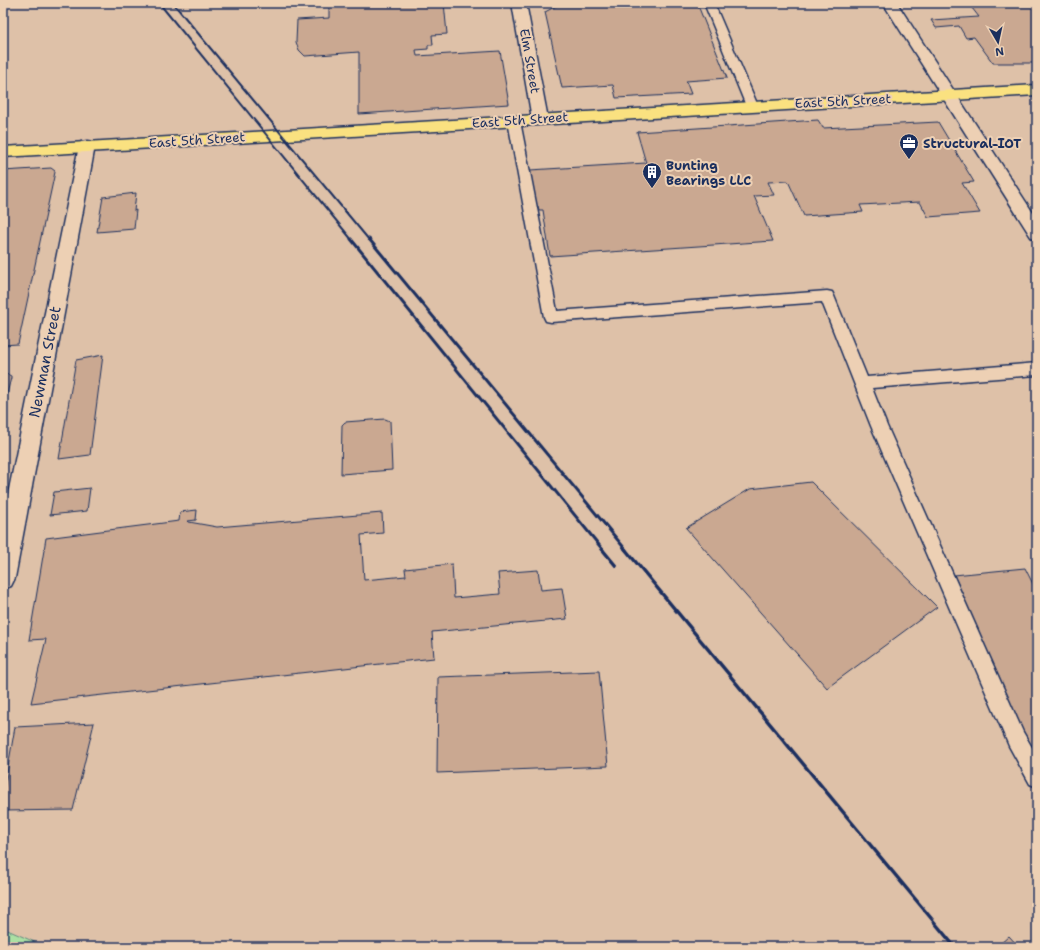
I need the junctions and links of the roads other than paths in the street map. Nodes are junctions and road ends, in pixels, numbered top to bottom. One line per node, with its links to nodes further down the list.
1 (519, 3): 7 (street, Elm Street)
2 (708, 3): 6 (lane)
3 (890, 3): 5 (street)
4 (1037, 90): 5 (main road, East 5th Street)
5 (949, 95): 6 (main road, East 5th Street); 11 (street)
6 (752, 106): 7 (main road, East 5th Street)
7 (540, 119): 8 (main road, East 5th Street)
8 (514, 121): 9 (main road, East 5th Street); 13 (lane)
9 (87, 146): 10 (main road, East 5th Street); 14 (street, Newman Street)
10 (3, 152)
11 (1037, 233)
12 (1037, 368): 13 (lane)
13 (862, 383): 15 (lane)
14 (3, 578)
15 (1037, 777)

